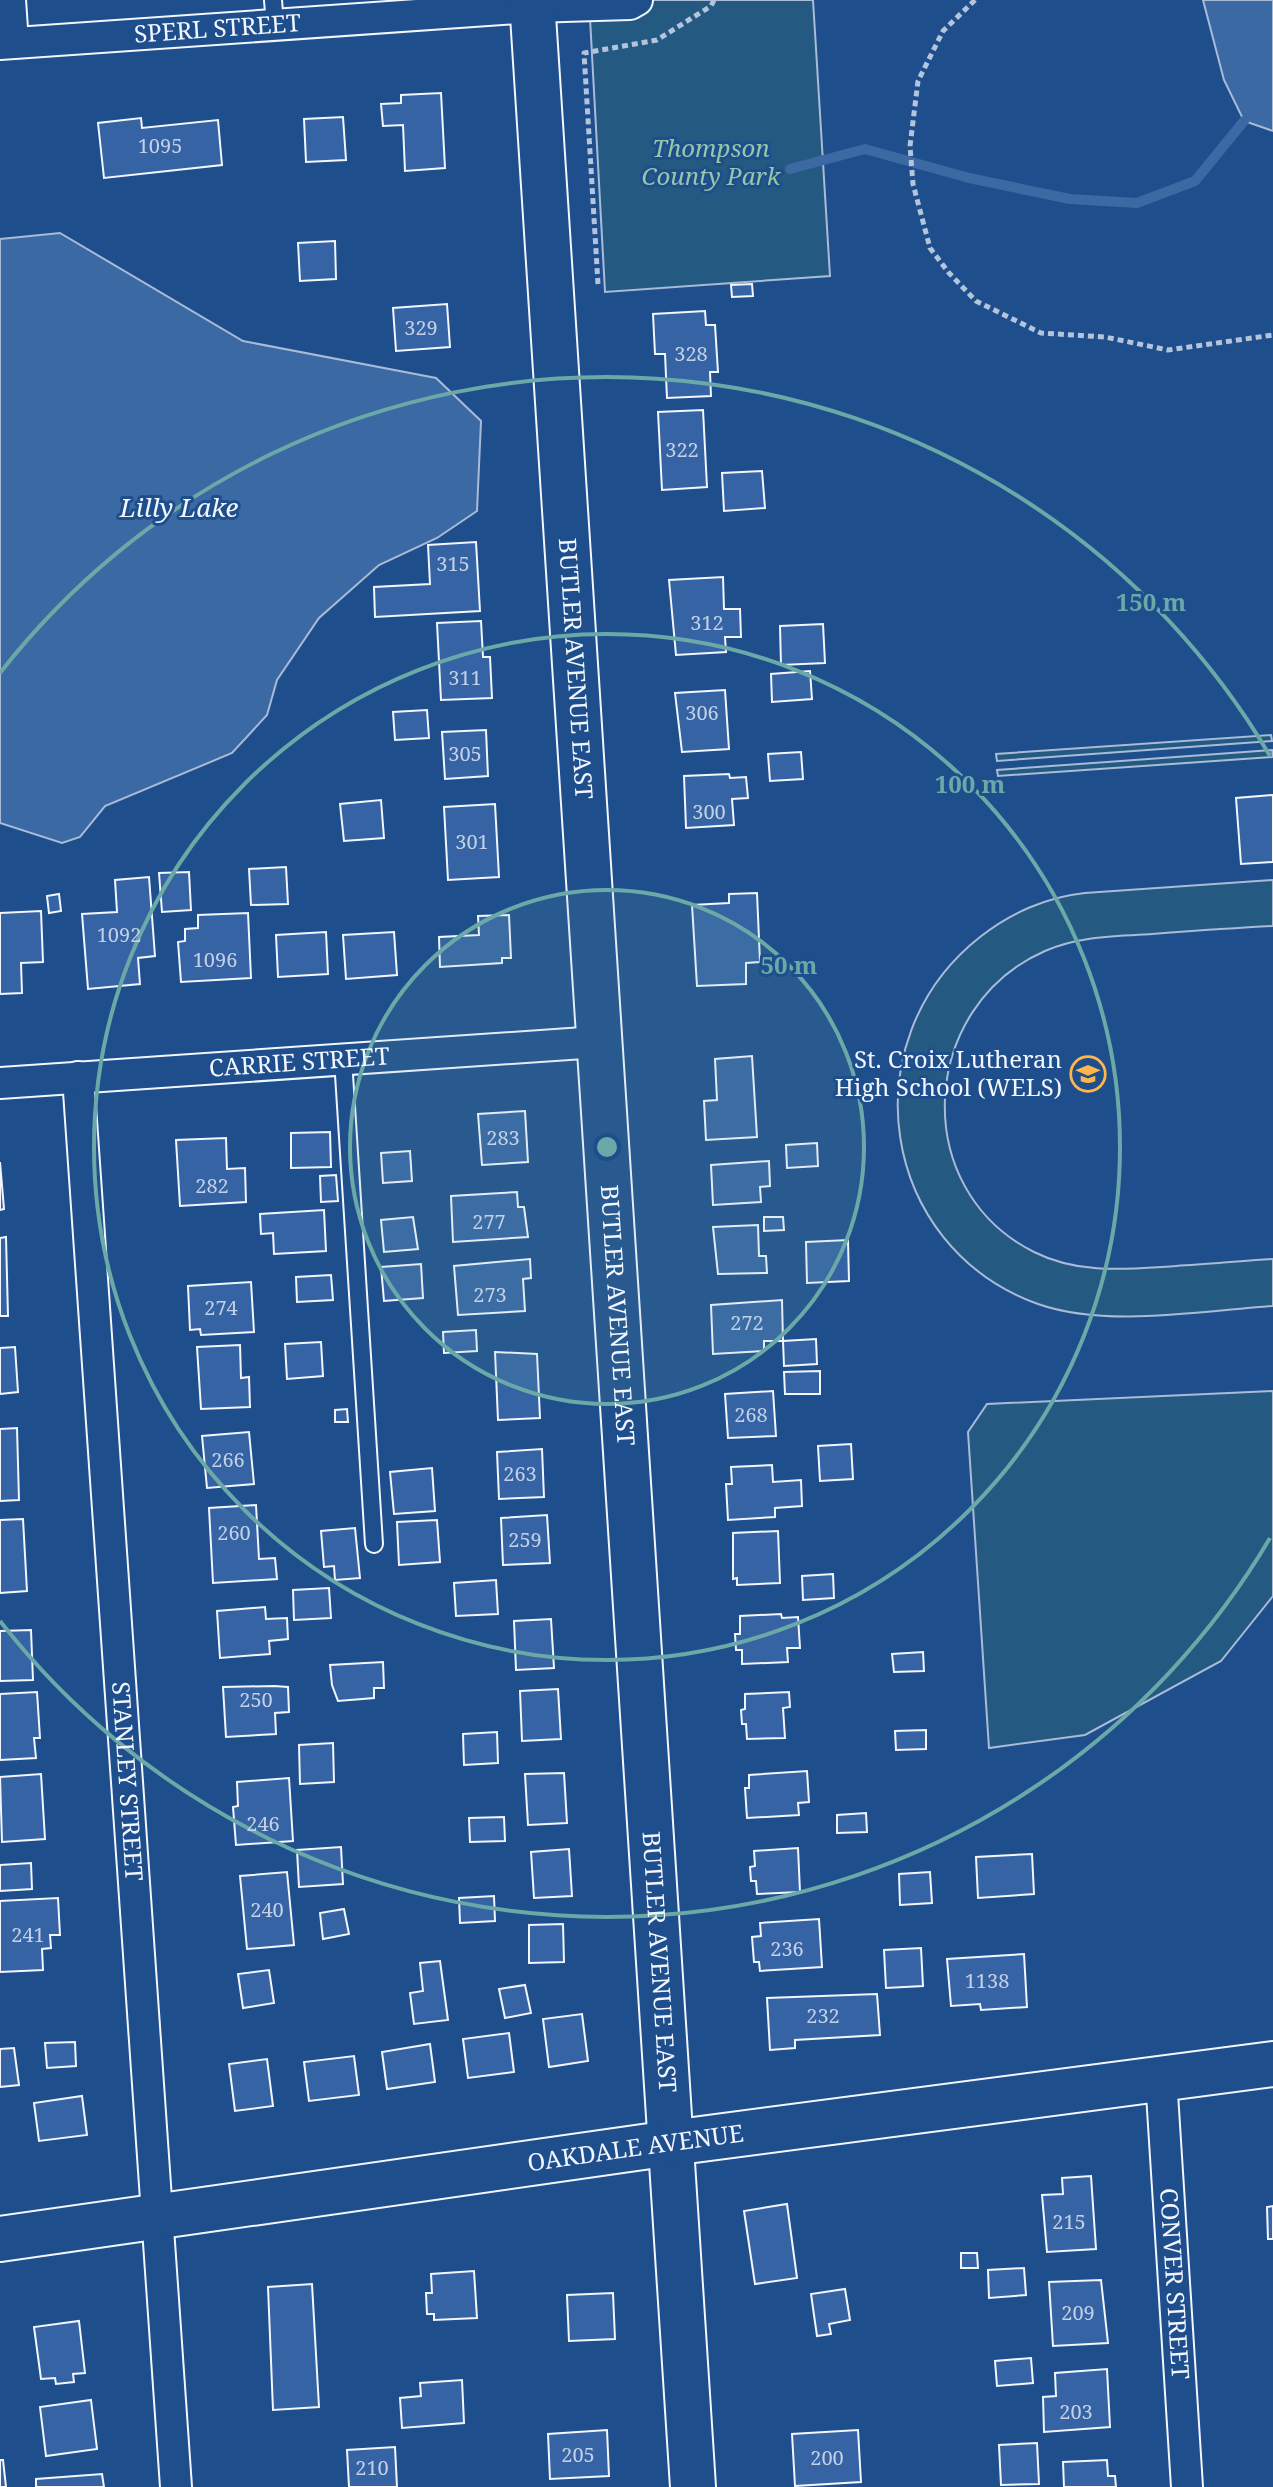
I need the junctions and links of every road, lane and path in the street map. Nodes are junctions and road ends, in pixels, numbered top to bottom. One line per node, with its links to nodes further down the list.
1 (10, 0): 7 (street)
2 (637, 0): 5 (street, SPERL STREET)
3 (714, 0): 8 (path)
4 (975, 0): 9 (path)
5 (532, 4): 6 (street, SPERL STREET); 10 (street, BUTLER AVENUE EAST)
6 (274, 12): 7 (street, SPERL STREET)
7 (6, 43)
8 (598, 284)
9 (1273, 335)
10 (598, 1042): 11 (street, CARRIE STREET); 17 (street, BUTLER AVENUE EAST)
11 (343, 1059): 12 (street, CARRIE STREET); 14 (lane)
12 (78, 1077): 13 (street, CARRIE STREET); 18 (street, STANLEY STREET)
13 (0, 1083)
14 (374, 1544)
15 (1273, 2064): 16 (street, OAKDALE AVENUE)
16 (1161, 2078): 17 (street, OAKDALE AVENUE); 22 (street, CONVER STREET)
17 (671, 2143): 18 (street, OAKDALE AVENUE); 21 (street, BUTLER AVENUE EAST)
18 (158, 2216): 19 (street, OAKDALE AVENUE); 20 (street, STANLEY STREET)
19 (0, 2239)
20 (176, 2487)
21 (693, 2487)
22 (1187, 2487)

